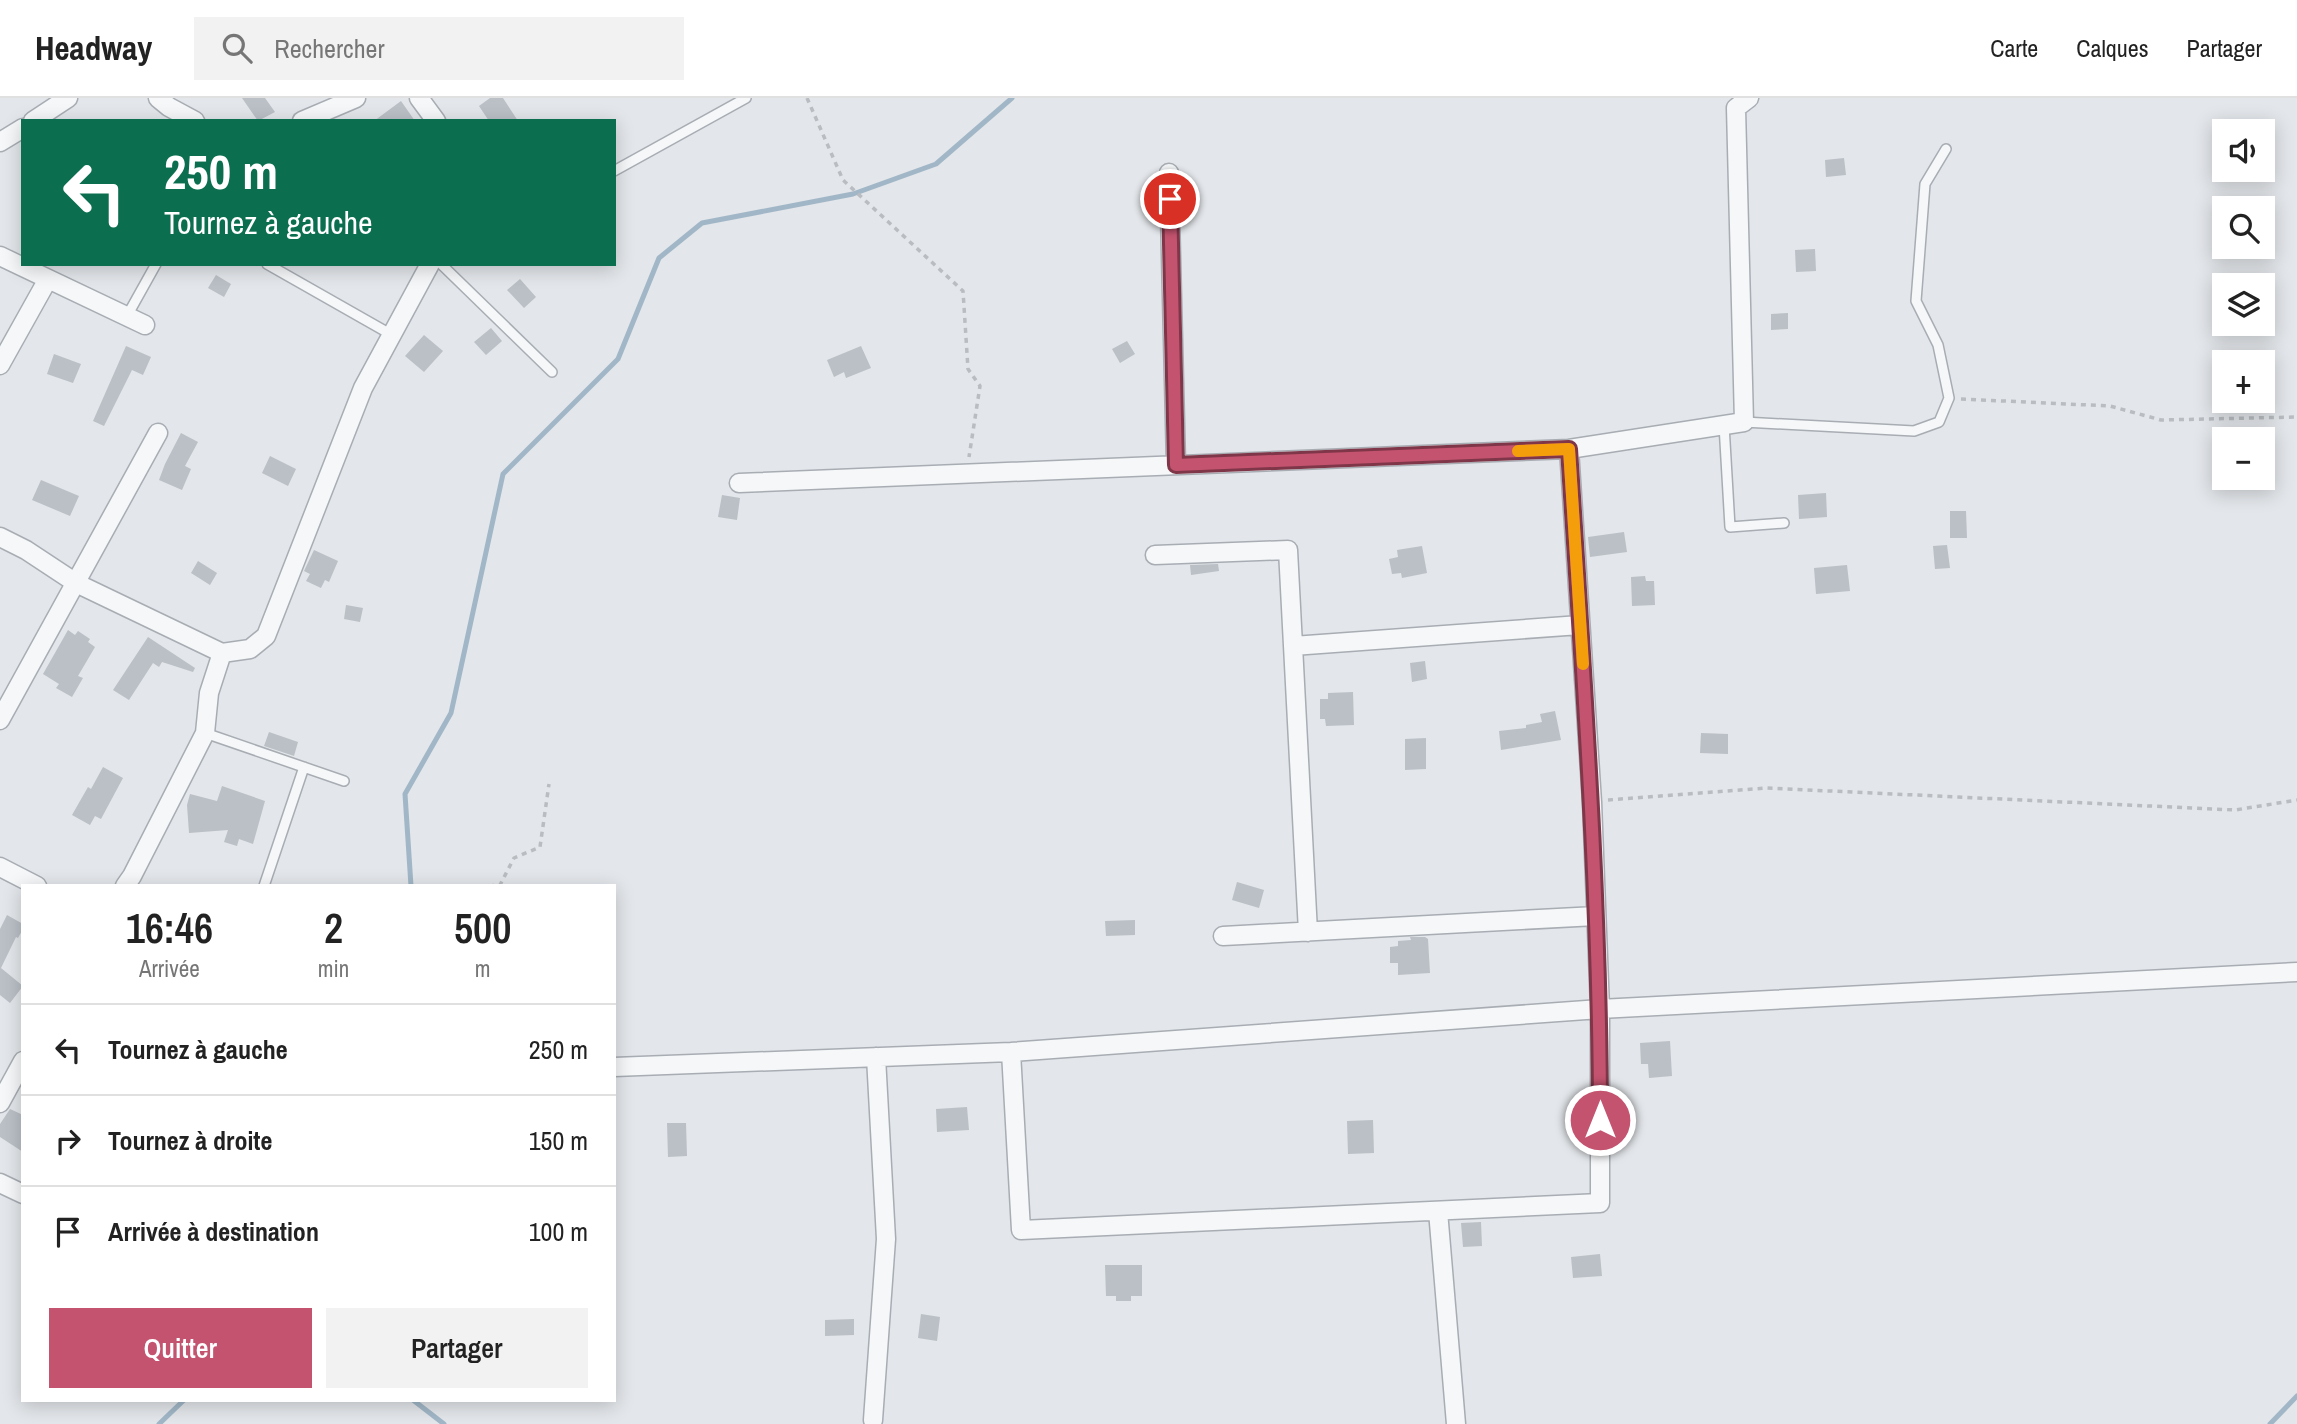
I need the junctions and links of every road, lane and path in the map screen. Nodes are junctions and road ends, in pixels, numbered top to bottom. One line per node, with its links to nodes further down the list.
1 (68, 98): 8 (street)
2 (158, 98): 9 (street)
3 (356, 98): 10 (street)
4 (419, 98): 11 (street)
5 (746, 98): 15 (lane)
6 (807, 98): 35 (path)
7 (1749, 98): 30 (street)
8 (36, 119)
9 (191, 119)
10 (307, 119)
11 (435, 119)
12 (21, 129): 13 (street)
13 (0, 142)
14 (1946, 149): 28 (lane)
15 (616, 170)
16 (1169, 173): 34 (street)
17 (0, 256): 22 (street)
18 (155, 266): 23 (lane)
19 (271, 266): 25 (lane)
20 (429, 266): 25 (street)
21 (443, 266): 27 (lane)
22 (48, 279): 23 (street); 26 (street)
23 (127, 316): 24 (street)
24 (145, 325)
25 (392, 335): 43 (street)
26 (0, 365)
27 (552, 372)
28 (1949, 398): 29 (path); 30 (lane)
29 (2297, 416)
30 (1744, 422): 31 (street)
31 (1724, 425): 33 (street); 37 (lane)
32 (158, 433): 40 (street)
33 (1569, 449): 34 (street); 41 (street)
34 (1176, 465): 35 (street)
35 (966, 474): 36 (street)
36 (739, 483)
37 (1784, 523)
38 (0, 537): 40 (street)
39 (1155, 555): 42 (street)
40 (76, 583): 43 (street); 44 (street)
41 (1580, 625): 42 (street); 50 (street)
42 (1293, 646): 57 (street)
43 (222, 653): 45 (street)
44 (0, 720)
45 (205, 733): 46 (lane); 53 (street)
46 (304, 767): 47 (lane); 54 (lane)
47 (344, 781)
48 (549, 784): 55 (path)
49 (2297, 800): 50 (path)
50 (1592, 802): 56 (street)
51 (0, 867): 52 (street)
52 (33, 884)
53 (126, 884)
54 (265, 884)
55 (501, 884)
56 (1596, 916): 57 (street); 60 (street)
57 (1308, 932): 58 (street)
58 (1223, 936)
59 (2297, 972): 60 (street)
60 (1600, 1009): 61 (street); 68 (street)
61 (1011, 1052): 62 (street); 68 (street)
62 (876, 1057): 64 (street); 69 (street)
63 (21, 1065): 65 (street)
64 (616, 1066)
65 (0, 1103)
66 (0, 1183): 67 (street)
67 (21, 1193)
68 (1438, 1211): 70 (street)
69 (873, 1420)
70 (1456, 1424)

